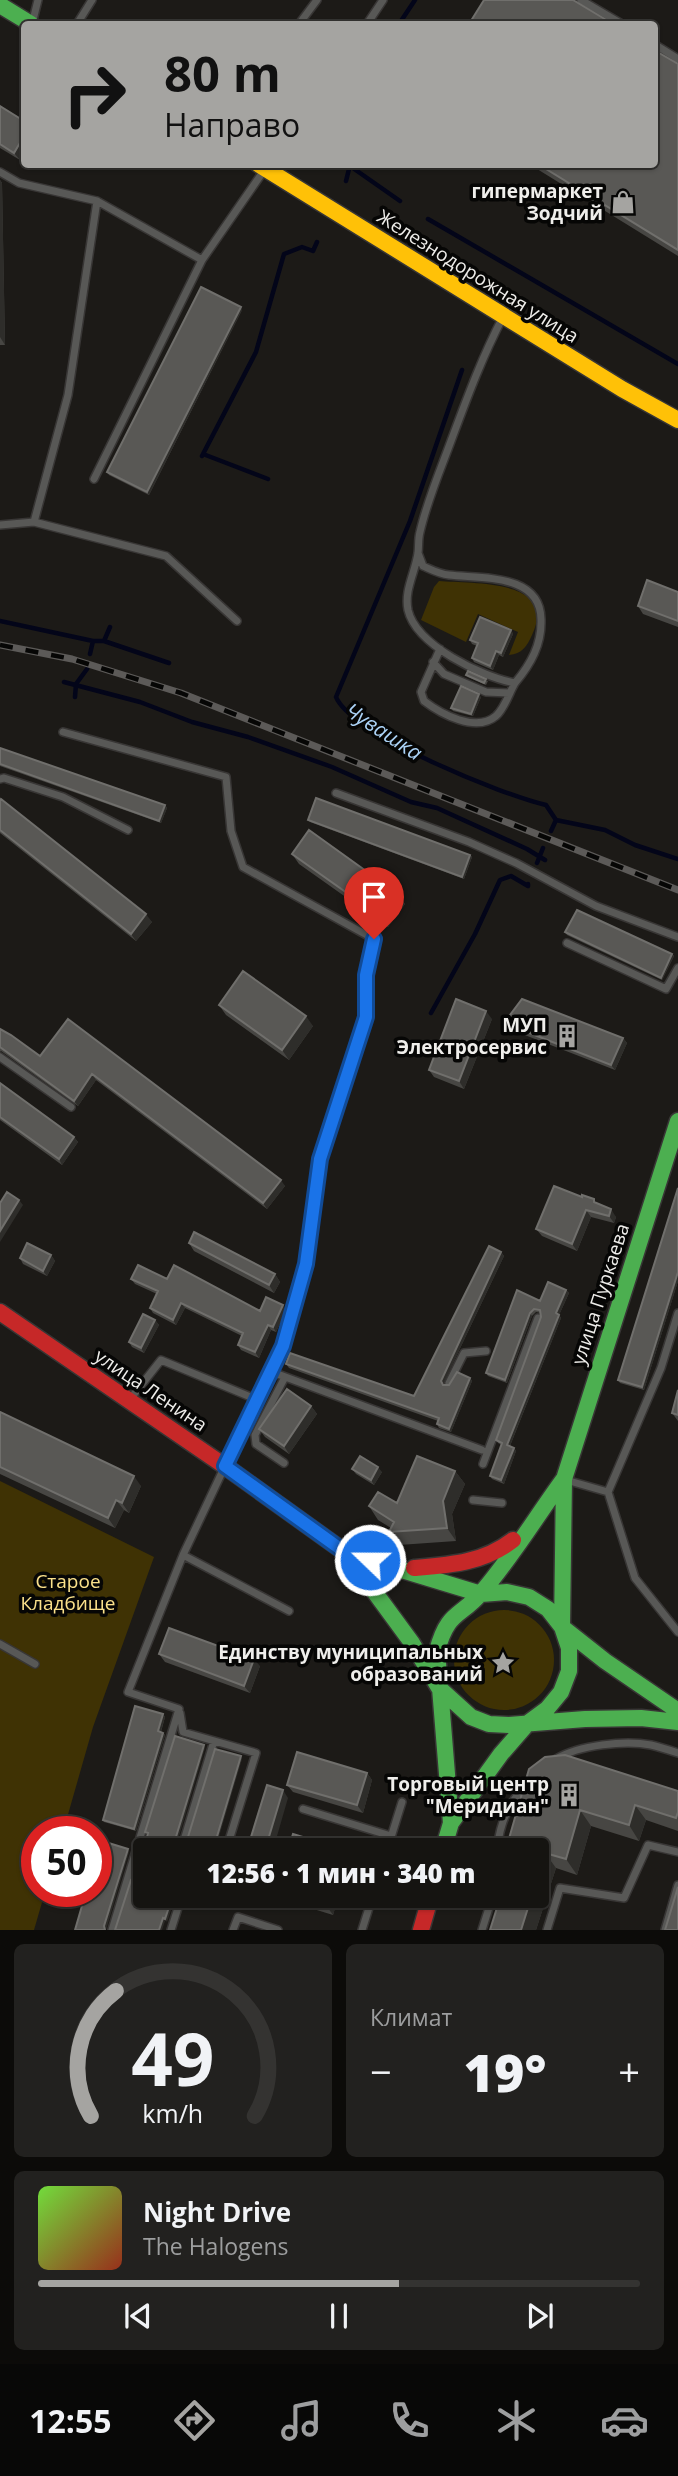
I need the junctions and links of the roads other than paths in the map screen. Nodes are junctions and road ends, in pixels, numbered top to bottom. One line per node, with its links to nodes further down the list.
1 (38, 0): 8 (lane)
2 (92, 0): 9 (lane)
3 (317, 0): 10 (lane)
4 (383, 0): 11 (lane)
5 (581, 0): 12 (lane)
6 (0, 5): 7 (main road)
7 (26, 21)
8 (32, 21)
9 (79, 21)
10 (301, 21)
11 (369, 21)
12 (617, 21)
13 (658, 46): 14 (lane)
14 (678, 59)
15 (266, 168): 19 (lane)
16 (269, 168): 20 (main road, Железнодорожная улица)
17 (0, 172): 18 (lane)
18 (97, 201): 19 (lane); 23 (lane)
19 (202, 260): 22 (lane)
20 (503, 316): 21 (main road, Железнодорожная улица); 25 (lane)
21 (678, 420)
22 (94, 479)
23 (34, 522): 24 (lane); 26 (lane)
24 (0, 525)
25 (418, 553): 27 (lane); 29 (lane)
26 (237, 621)
27 (440, 649): 28 (lane); 29 (lane)
28 (433, 662): 30 (lane); 30 (lane)
29 (515, 683): 30 (lane)
30 (509, 693)
31 (64, 732): 45 (lane)
32 (0, 779): 34 (lane)
33 (336, 793): 35 (lane)
34 (128, 830)
35 (678, 937)
36 (567, 943): 37 (lane)
37 (678, 968)
38 (0, 1057): 39 (lane)
39 (71, 1107)
40 (678, 1121): 54 (main road, улица Пуркаева)
41 (678, 1312): 55 (lane)
42 (1, 1314): 49 (main road, улица Ленина)
43 (538, 1318): 52 (lane)
44 (486, 1351): 47 (lane)
45 (272, 1372): 46 (lane); 48 (lane)
46 (285, 1377): 50 (lane); 51 (lane)
47 (449, 1383)
48 (258, 1400): 49 (lane); 53 (lane)
49 (129, 1401): 53 (main road, улица Ленина)
50 (482, 1450)
51 (284, 1463)
52 (483, 1464)
53 (225, 1466): 59 (main road, улица Ленина); 60 (lane)
54 (564, 1479): 55 (lane); 58 (main road); 64 (main road)
55 (608, 1492): 65 (lane)
56 (473, 1500): 57 (lane)
57 (502, 1503)
58 (545, 1506): 61 (main road); 62 (main road)
59 (346, 1553): 61 (main road); 68 (main road)
60 (183, 1555): 63 (lane); 69 (lane)
61 (401, 1569): 62 (main road)
62 (481, 1594): 64 (main road); 68 (main road)
63 (289, 1611)
64 (562, 1627): 70 (main road); 72 (main road)
65 (678, 1632)
66 (0, 1644): 67 (lane)
67 (35, 1664)
68 (439, 1688): 72 (main road); 79 (main road)
69 (179, 1709): 73 (lane); 91 (lane)
70 (678, 1711)
71 (678, 1722): 72 (main road)
72 (528, 1723): 79 (main road)
73 (214, 1741): 81 (lane); 82 (lane)
74 (678, 1753): 75 (lane)
75 (547, 1765)
76 (539, 1770): 84 (lane)
77 (402, 1802): 80 (lane)
78 (303, 1809): 80 (lane)
79 (451, 1824): 83 (main road)
80 (391, 1836)
81 (185, 1838)
82 (230, 1838)
83 (447, 1838)
84 (498, 1838)
85 (678, 1852): 98 (lane)
86 (678, 1885): 99 (lane)
87 (178, 1908): 92 (lane)
88 (369, 1908): 95 (lane)
89 (427, 1908): 96 (main road)
90 (488, 1908): 97 (lane)
91 (112, 1930)
92 (171, 1930)
93 (233, 1930): 94 (lane)
94 (278, 1930)
95 (362, 1930)
96 (421, 1930)
97 (482, 1930)
98 (547, 1930)
99 (665, 1930)

